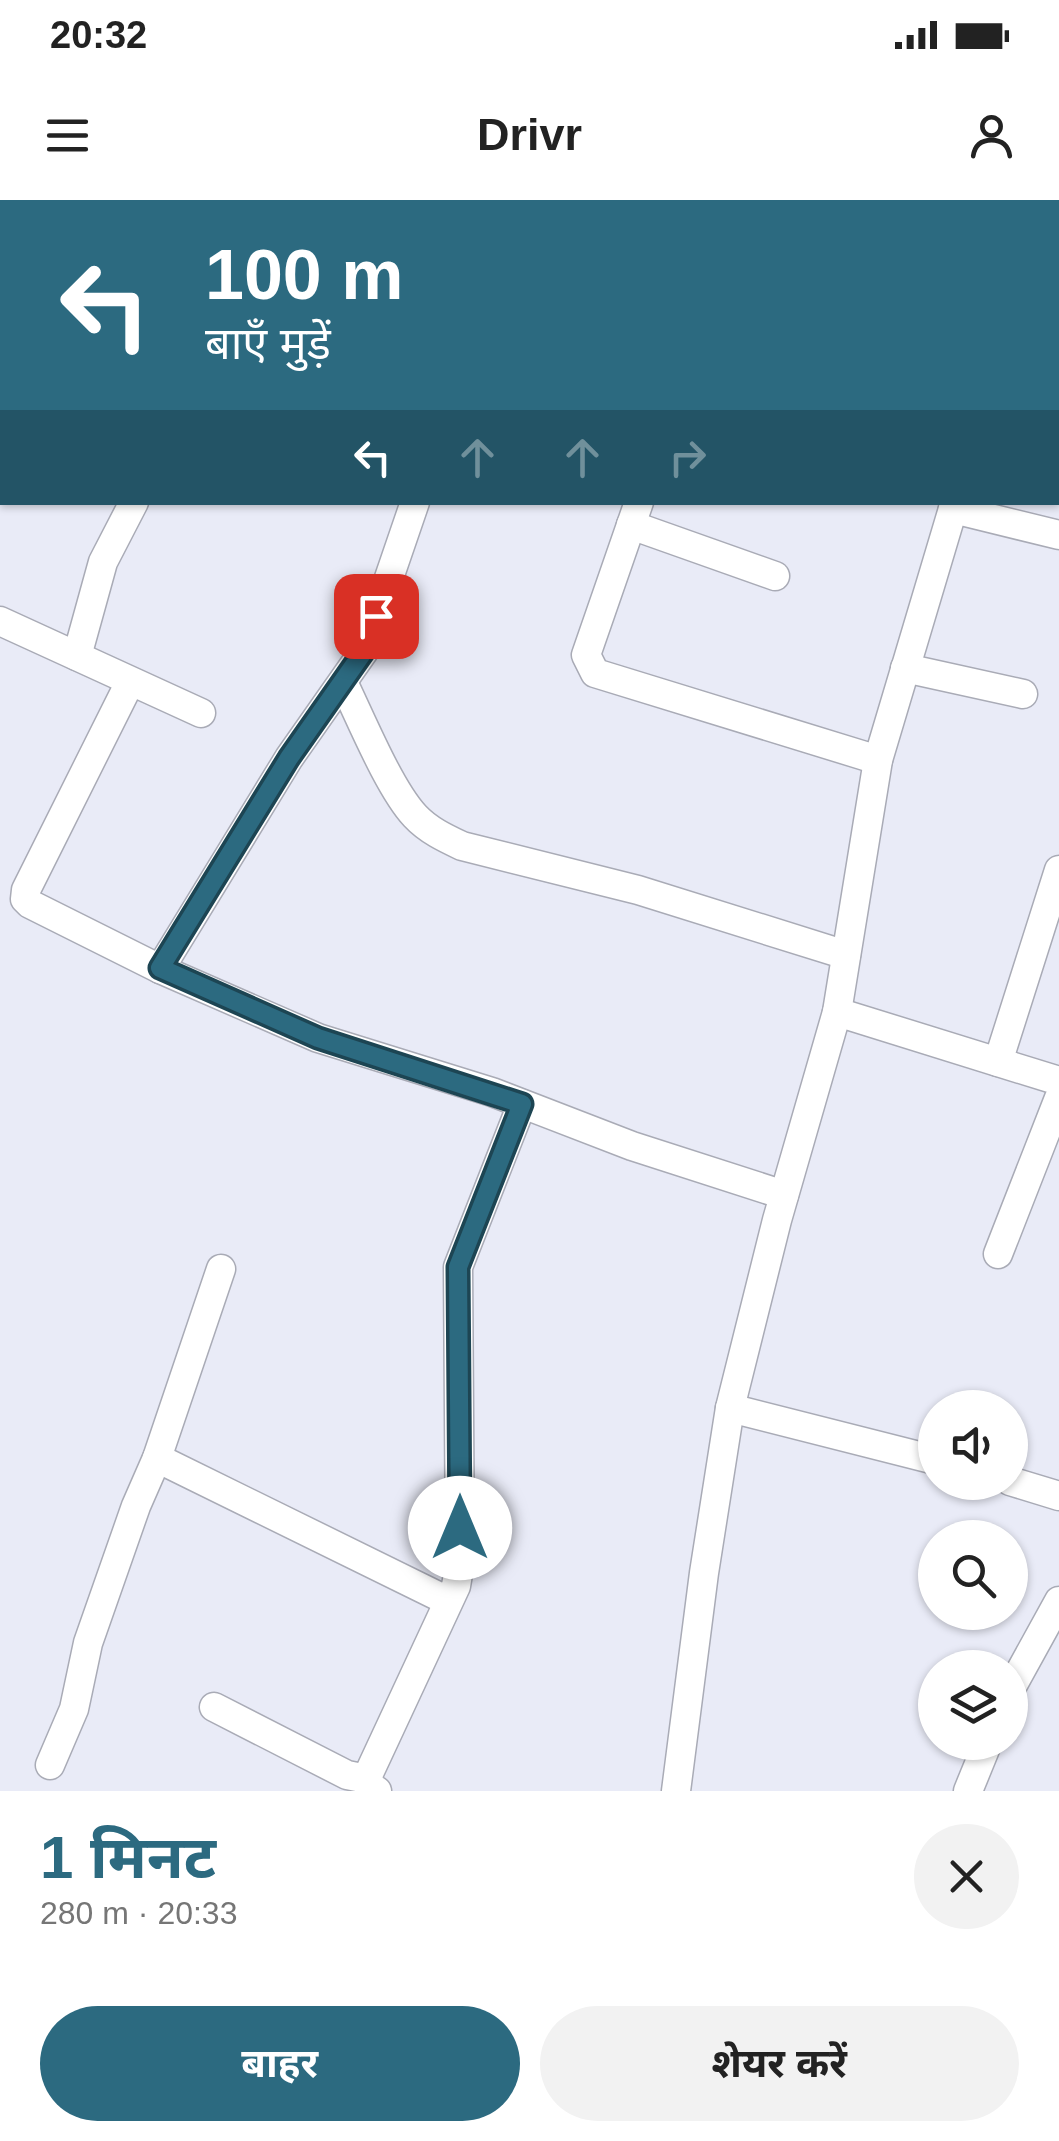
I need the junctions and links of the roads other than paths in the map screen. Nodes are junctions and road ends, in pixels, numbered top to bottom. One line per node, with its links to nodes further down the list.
1 (132, 505): 8 (street)
2 (409, 505): 11 (street)
3 (954, 506): 5 (street); 9 (street)
4 (635, 514): 6 (street); 14 (street)
5 (1059, 535)
6 (775, 576)
7 (0, 621): 8 (street)
8 (77, 656): 10 (street)
9 (905, 668): 12 (street); 14 (street)
10 (130, 682): 13 (street); 18 (street)
11 (343, 682): 17 (street); 18 (street)
12 (1022, 694)
13 (201, 713)
14 (878, 760): 17 (street)
15 (1059, 870): 16 (street)
16 (1047, 948): 20 (street)
17 (846, 954): 19 (street)
18 (160, 968): 23 (street)
19 (837, 1012): 20 (street); 24 (street)
20 (998, 1062): 21 (street)
21 (1059, 1081)
22 (1059, 1098): 25 (street)
23 (522, 1104): 24 (street); 32 (street)
24 (784, 1195): 27 (street)
25 (998, 1254)
26 (221, 1269): 29 (street)
27 (730, 1408): 28 (street); 39 (street)
28 (918, 1456)
29 (157, 1458): 32 (street); 37 (street)
30 (1028, 1487): 31 (street)
31 (1059, 1496)
32 (448, 1601): 38 (street)
33 (1059, 1601): 34 (street)
34 (1028, 1657)
35 (214, 1707): 38 (street)
36 (981, 1760): 40 (street)
37 (50, 1765)
38 (372, 1785)
39 (676, 1791)
40 (968, 1791)

